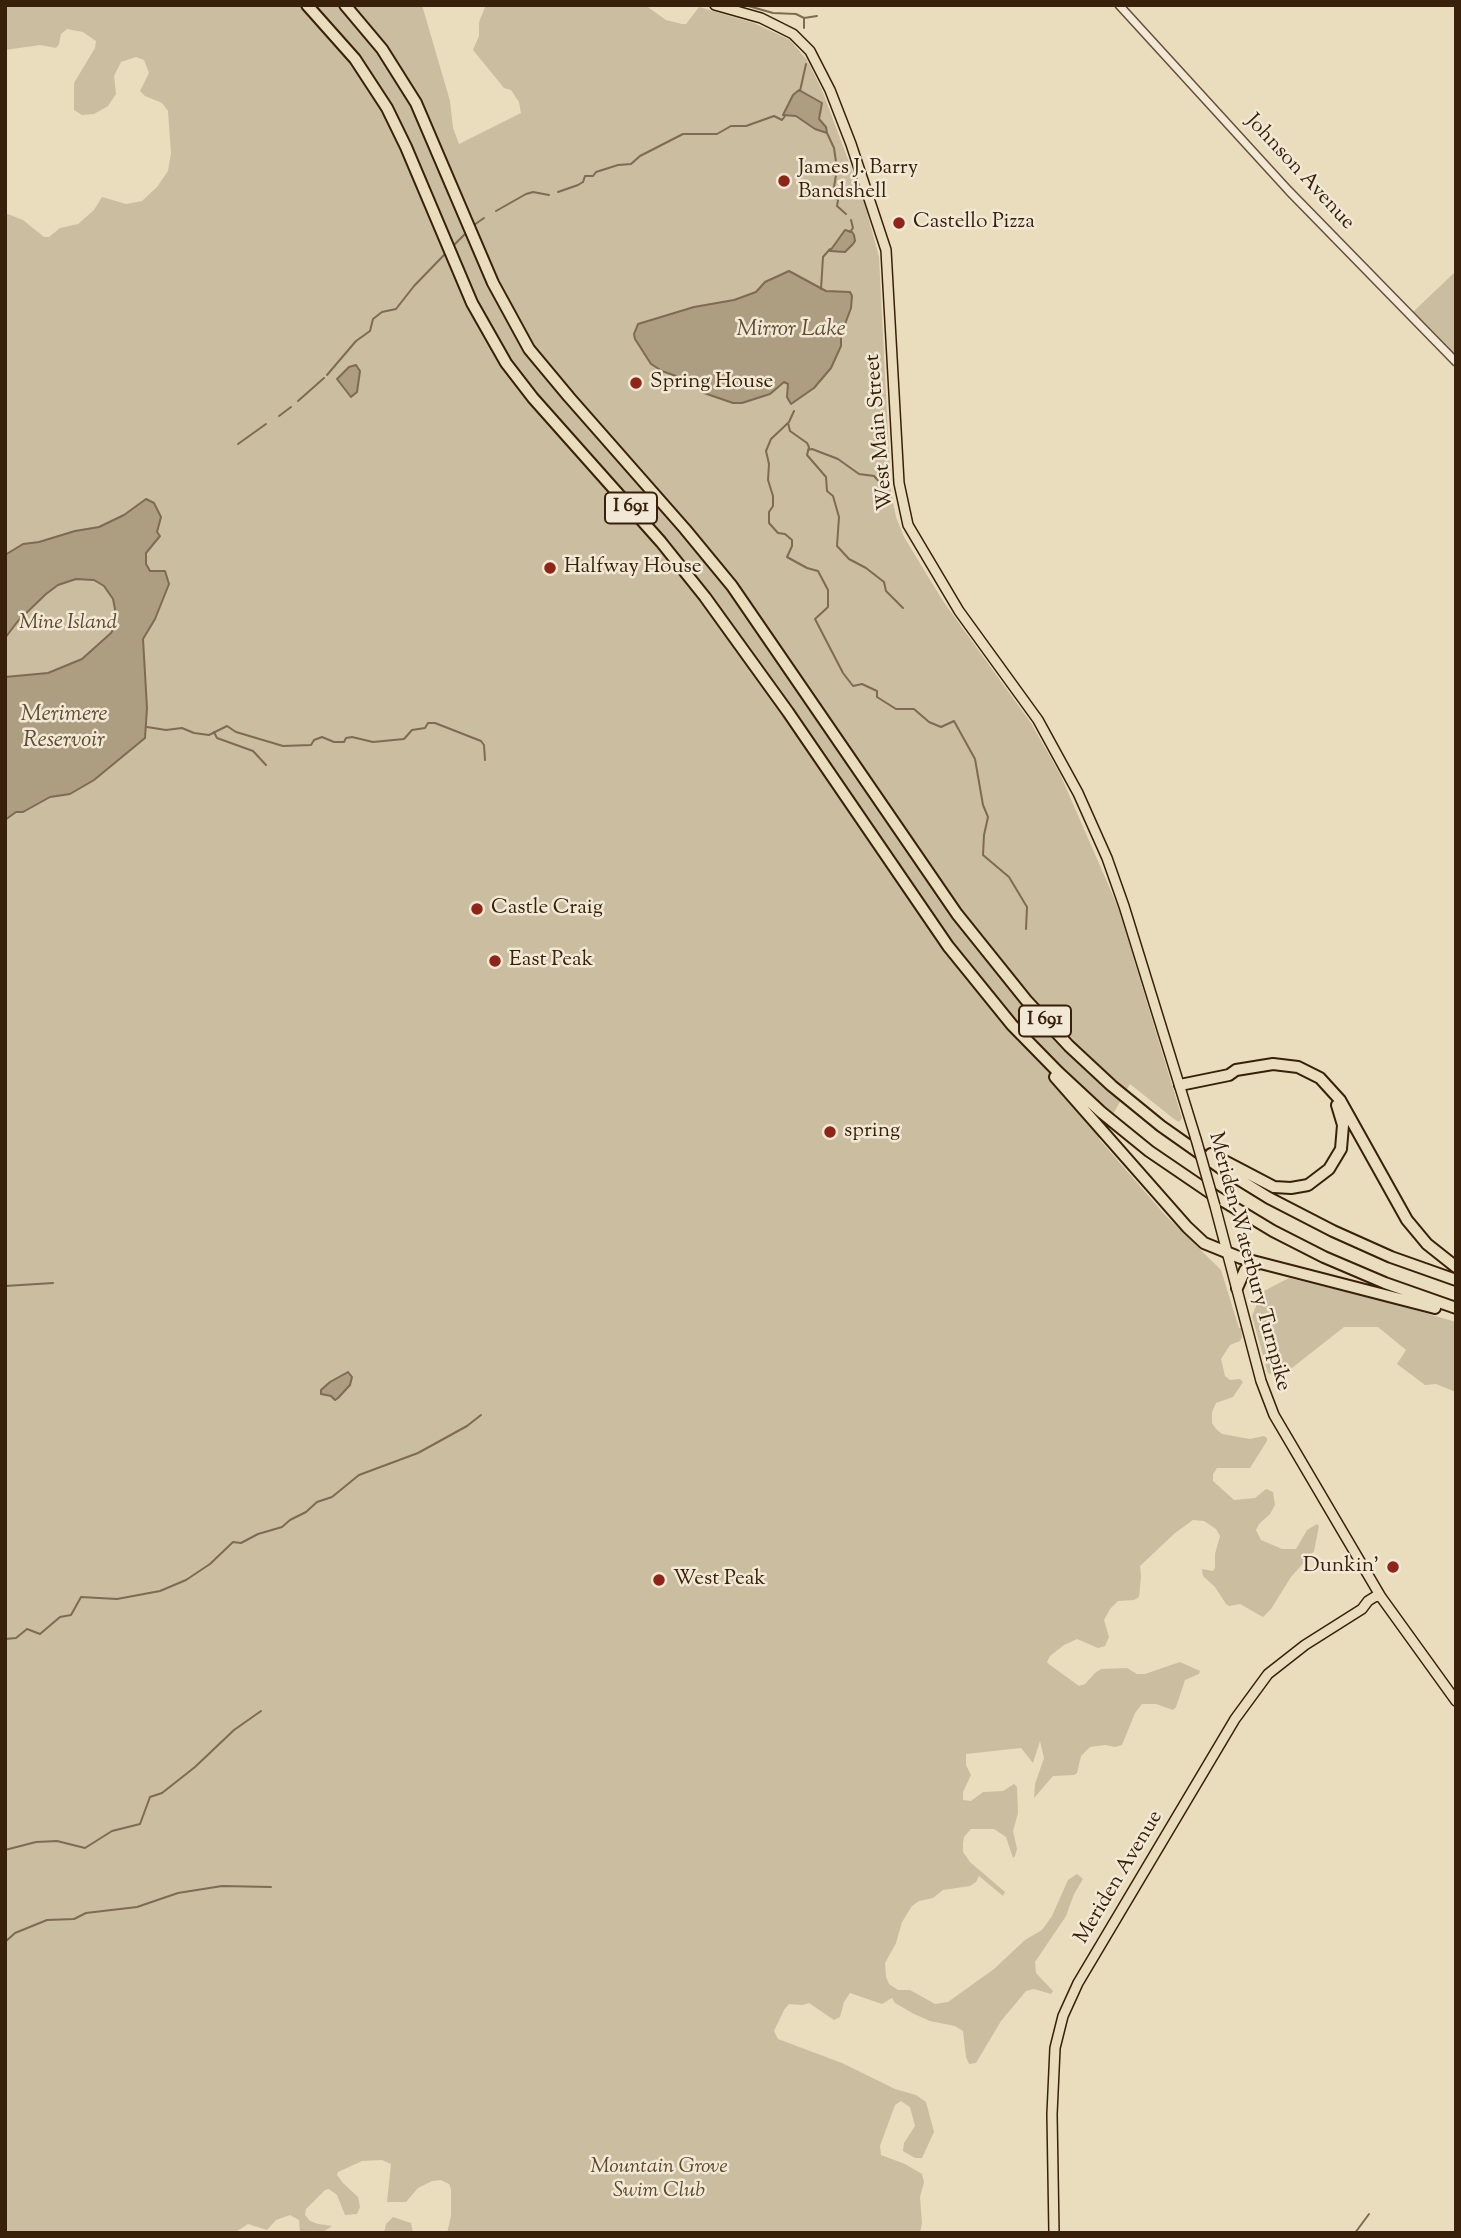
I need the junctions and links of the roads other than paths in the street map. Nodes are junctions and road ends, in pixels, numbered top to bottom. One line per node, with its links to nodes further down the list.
1 (307, 5): 6 (highway, I 691)
2 (345, 5): 10 (highway, I 691)
3 (715, 5): 7 (main road, West Main Street)
4 (1119, 5): 5 (street, Johnson Avenue)
5 (1456, 362)
6 (1021, 1034): 11 (highway); 16 (highway, I 691)
7 (1164, 1035): 9 (main road, Meriden-Waterbury Turnpike)
8 (1229, 1075): 9 (highway); 10 (highway); 13 (highway)
9 (1180, 1085): 11 (main road, Meriden-Waterbury Turnpike, bridge)
10 (1161, 1126): 14 (highway, I 691)
11 (1228, 1253): 12 (highway); 15 (main road, Meriden-Waterbury Turnpike)
12 (1260, 1263): 15 (highway); 17 (highway)
13 (1456, 1267)
14 (1456, 1280)
15 (1237, 1288): 18 (main road, Meriden-Waterbury Turnpike)
16 (1456, 1308)
17 (1456, 1313)
18 (1381, 1597): 19 (main road, Meriden-Waterbury Turnpike); 20 (main road, Meriden Avenue)
19 (1456, 1700)
20 (1054, 2233)

